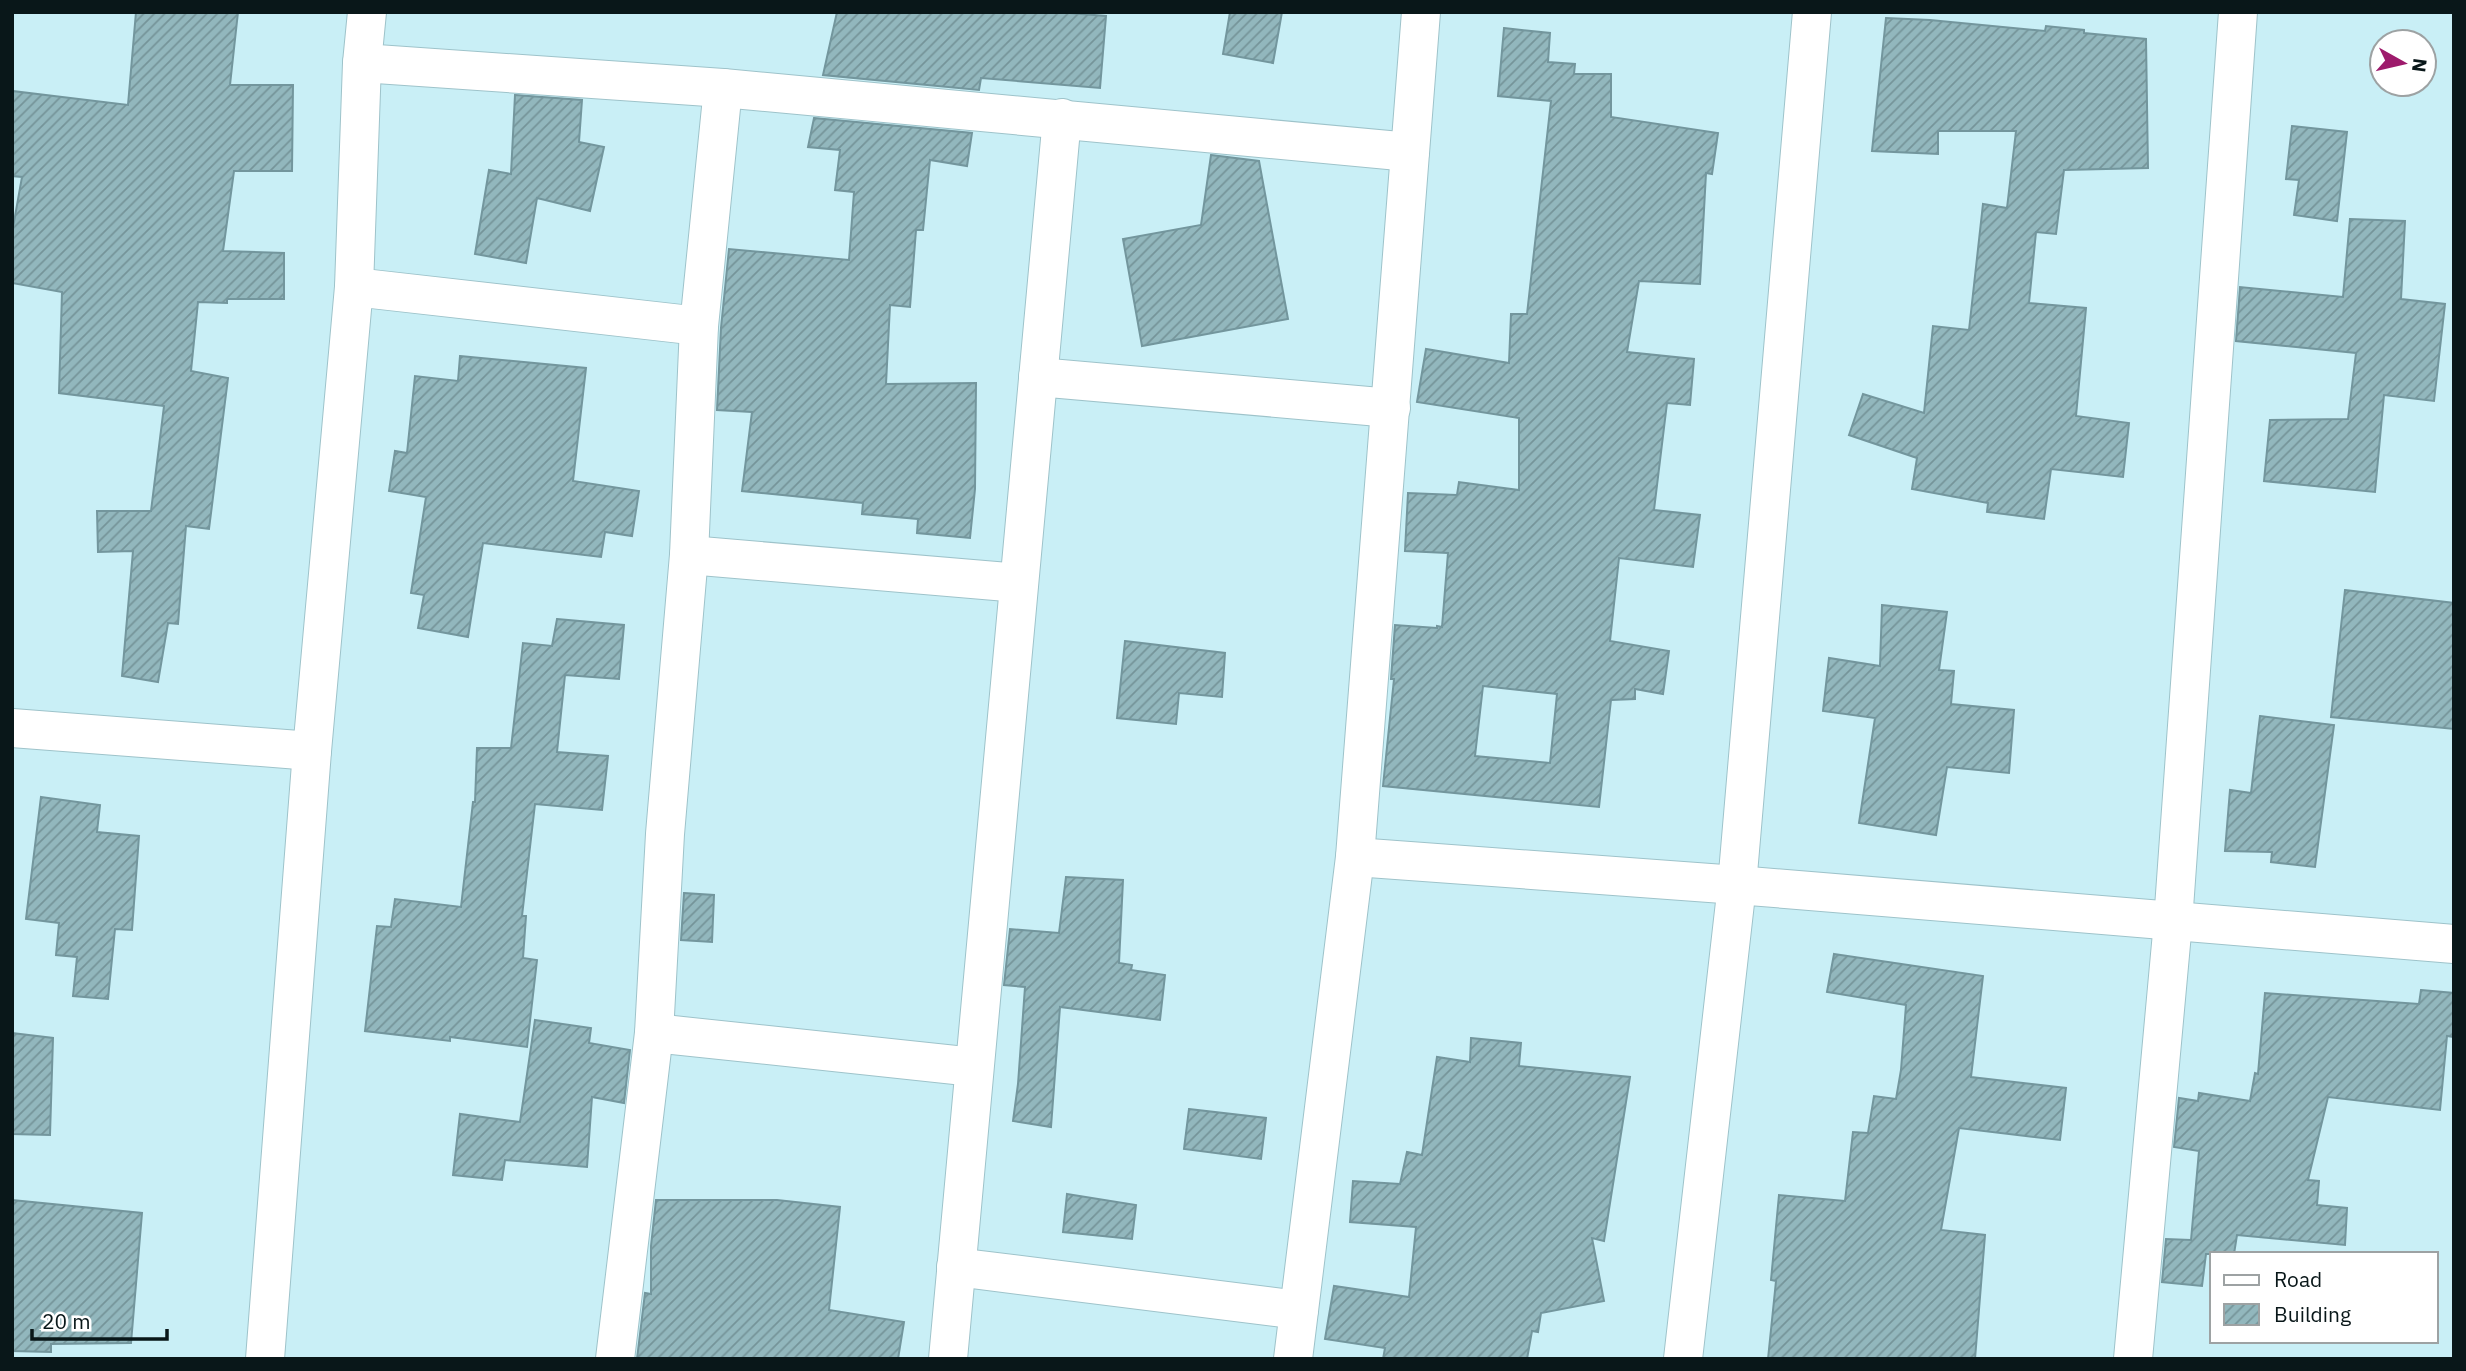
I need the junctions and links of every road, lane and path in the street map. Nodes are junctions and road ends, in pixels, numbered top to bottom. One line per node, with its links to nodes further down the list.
1 (367, 12): 5 (street)
2 (1421, 12): 8 (street)
3 (1812, 12): 18 (street)
4 (2238, 12): 19 (street)
5 (362, 63): 6 (street); 9 (street)
6 (723, 88): 7 (street); 10 (street)
7 (1062, 118): 8 (street); 11 (street)
8 (1410, 152): 12 (street)
9 (354, 287): 10 (street); 16 (street)
10 (699, 326): 13 (street)
11 (1038, 377): 12 (street); 14 (street)
12 (1391, 408): 17 (street)
13 (689, 555): 14 (street); 21 (street)
14 (1019, 583): 22 (street)
15 (12, 728): 16 (street)
16 (312, 751): 25 (street)
17 (1355, 857): 18 (street); 24 (street)
18 (1737, 885): 19 (street); 29 (street)
19 (2173, 922): 20 (street); 30 (street)
20 (2454, 944)
21 (654, 1033): 22 (street); 26 (street)
22 (974, 1067): 23 (street)
23 (956, 1267): 24 (street); 27 (street)
24 (1299, 1310): 28 (street)
25 (265, 1359)
26 (615, 1359)
27 (948, 1359)
28 (1293, 1359)
29 (1683, 1359)
30 (2133, 1359)

